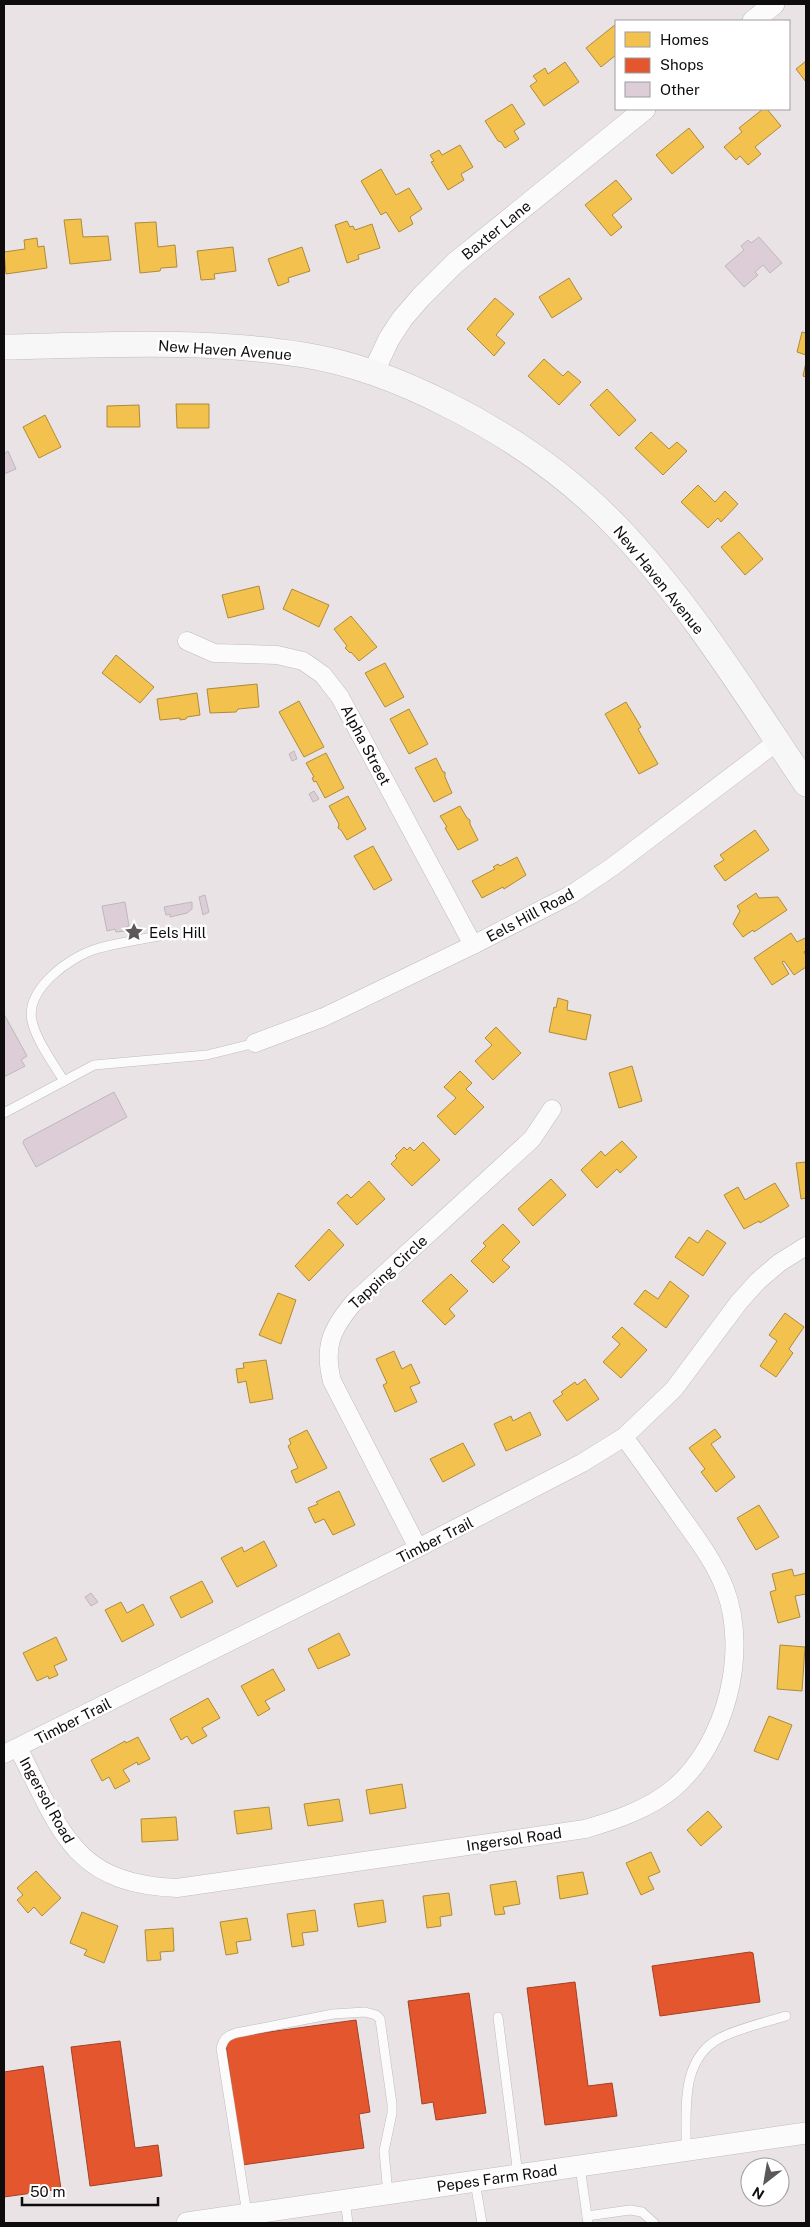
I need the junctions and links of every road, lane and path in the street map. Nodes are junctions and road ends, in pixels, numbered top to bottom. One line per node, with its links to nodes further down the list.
1 (774, 4): 2 (street)
2 (754, 20)
3 (644, 110): 5 (street, Baxter Lane)
4 (4, 346): 5 (main road, New Haven Avenue)
5 (373, 373): 7 (main road, New Haven Avenue)
6 (187, 641): 10 (street, Alpha Street)
7 (778, 741): 8 (main road, New Haven Avenue); 10 (street, Eels Hill Road)
8 (806, 784)
9 (159, 936): 12 (lane)
10 (473, 945): 11 (street, Eels Hill Road)
11 (255, 1043): 12 (lane)
12 (64, 1081): 14 (lane)
13 (552, 1109): 17 (street, Tapping Circle)
14 (4, 1113)
15 (806, 1246): 16 (street, Timber Trail)
16 (624, 1437): 17 (street, Timber Trail); 18 (street, Ingersol Road)
17 (418, 1548): 18 (street, Timber Trail)
18 (11, 1751)
19 (786, 2016): 22 (lane)
20 (498, 2017): 24 (lane)
21 (806, 2133): 22 (street, Pepes Farm Road)
22 (686, 2151): 23 (street, Pepes Farm Road)
23 (580, 2166): 24 (street, Pepes Farm Road); 29 (lane)
24 (518, 2175): 25 (street, Pepes Farm Road)
25 (475, 2182): 26 (street, Pepes Farm Road); 32 (lane)
26 (388, 2194): 27 (street, Pepes Farm Road); 28 (lane)
27 (345, 2200): 28 (street, Pepes Farm Road); 31 (lane)
28 (247, 2214): 30 (street, Pepes Farm Road)
29 (588, 2220): 33 (lane)
30 (187, 2223)
31 (348, 2223)
32 (482, 2223)
33 (654, 2223)

